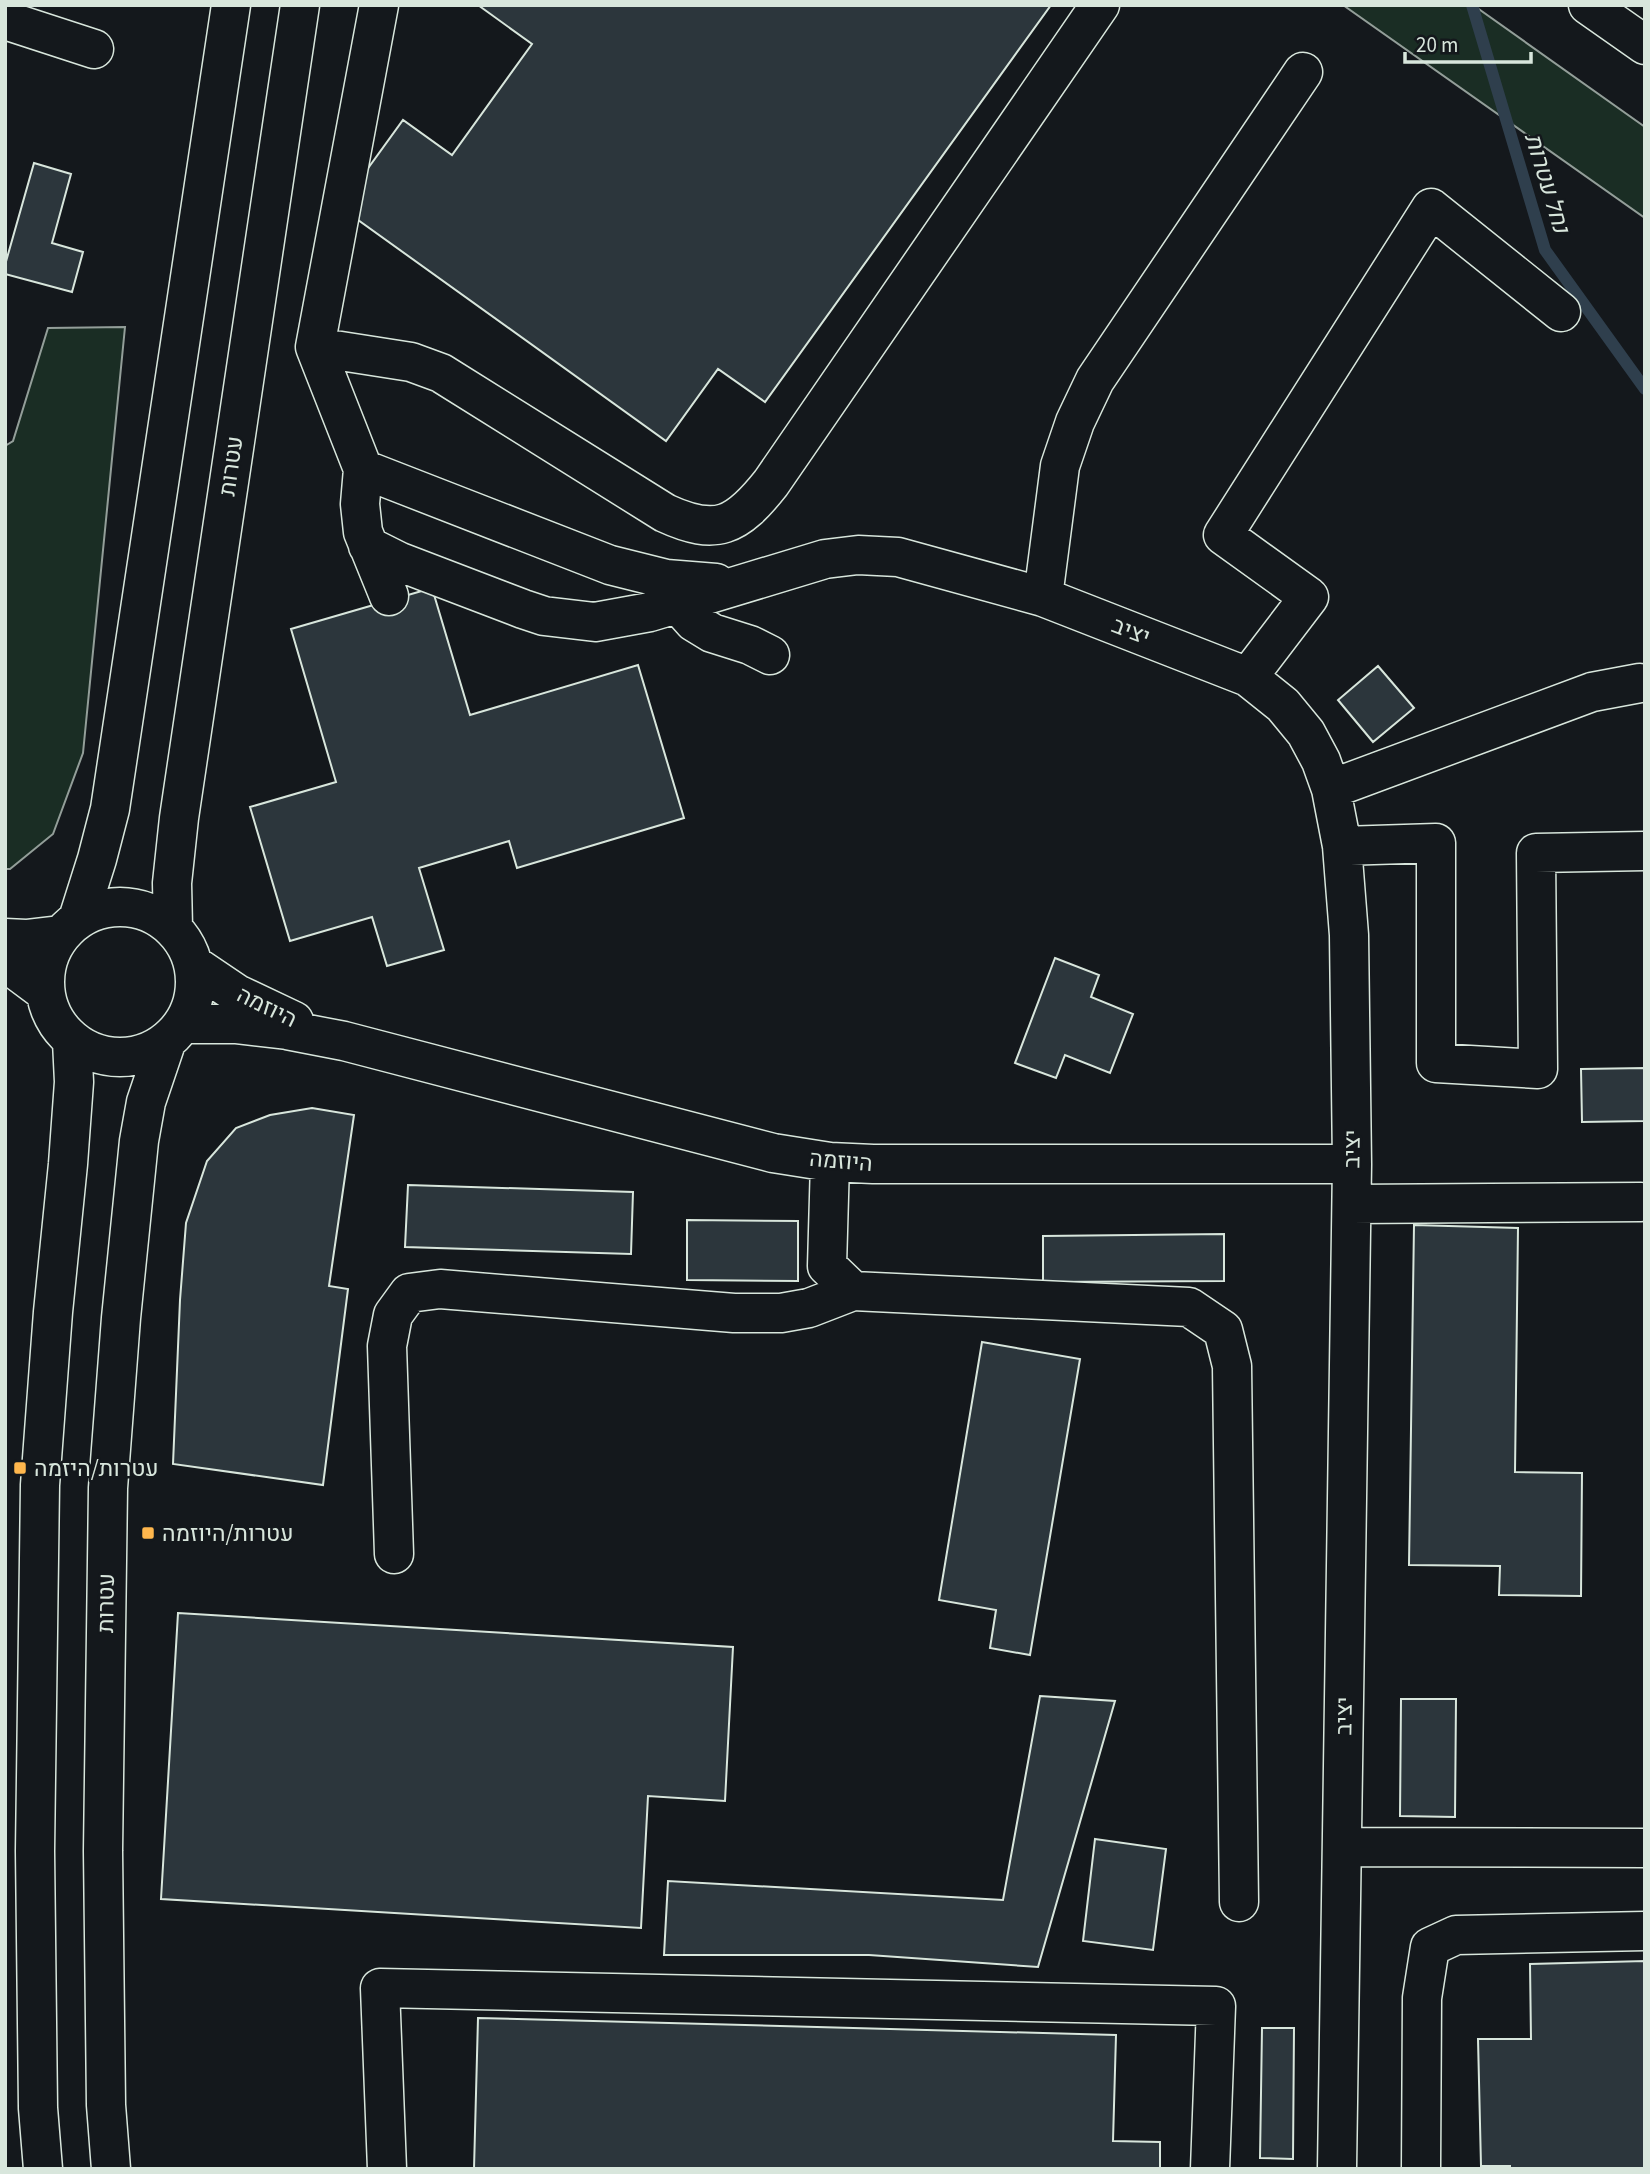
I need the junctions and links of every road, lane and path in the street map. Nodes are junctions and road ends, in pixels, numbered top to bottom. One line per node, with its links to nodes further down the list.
1 (231, 5): 23 (street)
2 (300, 5): 24 (street, עטרות)
3 (379, 5): 11 (street)
4 (1100, 5): 11 (street)
5 (1588, 5): 7 (street)
6 (5, 20): 8 (street)
7 (1645, 45)
8 (94, 49)
9 (1303, 72): 16 (street)
10 (1561, 312): 18 (street)
11 (315, 347): 12 (street)
12 (363, 469): 13 (street); 14 (street, יציב)
13 (368, 546): 14 (street); 15 (street)
14 (672, 591): 16 (street, יציב); 17 (street)
15 (389, 596)
16 (1043, 597): 18 (street, יציב)
17 (770, 656)
18 (1248, 677): 20 (street, יציב)
19 (1640, 683): 20 (street)
20 (1331, 789): 21 (street, יציב)
21 (1342, 846): 22 (street); 33 (street, יציב)
22 (1645, 851)
23 (69, 927): 24 (street); 25 (street); 28 (street)
24 (173, 928): 27 (street)
25 (5, 938)
26 (5, 962): 28 (street)
27 (194, 965): 29 (street); 31 (street, היוזמה)
28 (44, 991): 30 (street)
29 (175, 1034): 30 (street); 31 (street, היוזמה); 43 (street, עטרות)
30 (72, 1041): 42 (street)
31 (344, 1041): 32 (street, היוזמה)
32 (830, 1162): 33 (street, היוזמה); 36 (street)
33 (1352, 1164): 35 (street, יציב)
34 (1641, 1202): 35 (street)
35 (1352, 1204): 38 (street, יציב)
36 (853, 1291): 37 (street); 40 (street)
37 (394, 1554)
38 (1342, 1847): 39 (street); 46 (street, יציב)
39 (1645, 1848)
40 (1239, 1902)
41 (1645, 1931): 47 (street)
42 (43, 2169)
43 (111, 2169)
44 (387, 2169): 45 (street)
45 (1210, 2169)
46 (1338, 2169)
47 (1421, 2169)

